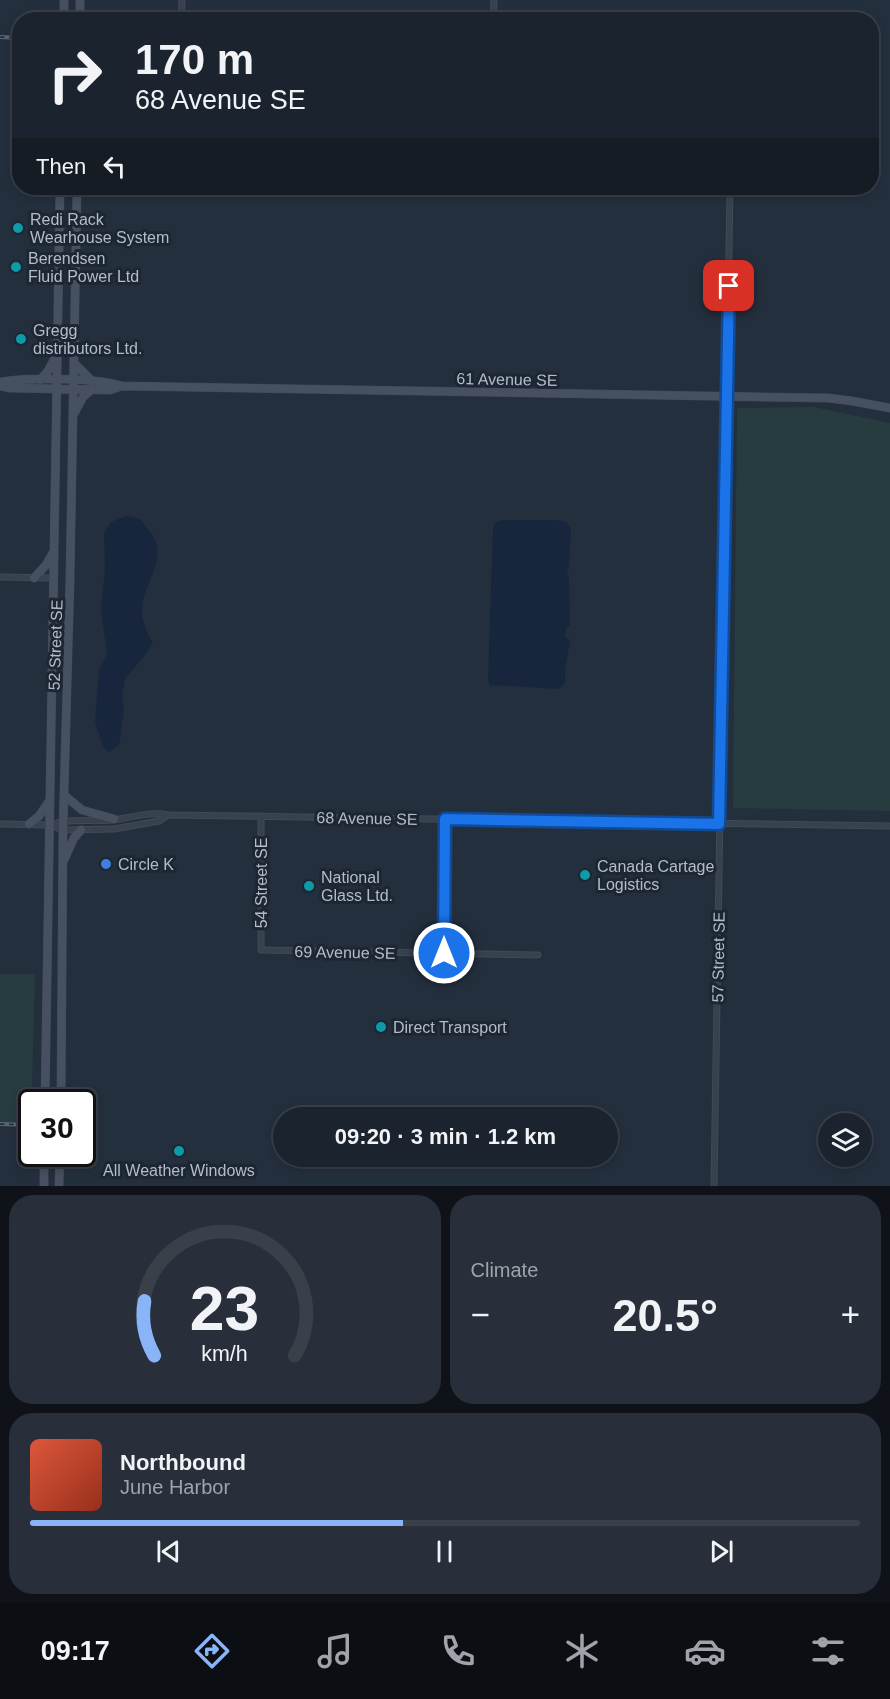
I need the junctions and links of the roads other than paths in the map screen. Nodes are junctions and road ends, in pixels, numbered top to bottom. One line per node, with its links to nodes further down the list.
1 (60, 195): 4 (main road, 52 Street SE)
2 (77, 195): 5 (main road, 52 Street SE)
3 (730, 195): 12 (street, 57 Street SE)
4 (57, 352): 6 (main road); 7 (main road, 52 Street SE)
5 (74, 363): 9 (main road, 52 Street SE); 10 (main road)
6 (40, 380): 7 (main road, 61 Avenue SE); 8 (main road, 61 Avenue SE)
7 (57, 381): 9 (main road, 61 Avenue SE); 11 (main road, 52 Street SE)
8 (0, 384): 11 (main road, 61 Avenue SE)
9 (73, 385): 10 (main road, 61 Avenue SE); 11 (main road, 61 Avenue SE); 14 (main road, 52 Street SE)
10 (92, 386): 12 (main road, 61 Avenue SE); 14 (main road)
11 (57, 390): 15 (main road, 52 Street SE)
12 (727, 395): 13 (main road, 61 Avenue SE); 28 (street, 57 Street SE)
13 (890, 408)
14 (73, 418): 19 (main road, 52 Street SE)
15 (54, 549): 17 (main road); 18 (main road, 52 Street SE)
16 (0, 577): 17 (street)
17 (34, 578): 18 (street)
18 (54, 578): 20 (main road, 52 Street SE)
19 (64, 795): 23 (main road); 25 (main road, 52 Street SE)
20 (51, 799): 27 (main road); 29 (main road, 52 Street SE)
21 (168, 815): 22 (street, 68 Avenue SE); 23 (street, 68 Avenue SE); 32 (street, 68 Avenue SE)
22 (261, 816): 24 (street, 68 Avenue SE); 34 (street, 54 Street SE)
23 (114, 819): 25 (street, 68 Avenue SE)
24 (445, 819): 28 (street, 68 Avenue SE); 35 (street)
25 (63, 821): 29 (street, 68 Avenue SE); 31 (main road, 52 Street SE)
26 (0, 824): 27 (street, 68 Avenue SE)
27 (29, 824): 29 (street, 68 Avenue SE)
28 (719, 824): 30 (street, 68 Avenue SE); 43 (street, 57 Street SE)
29 (50, 825): 31 (street, 68 Avenue SE); 37 (main road, 52 Street SE)
30 (890, 826)
31 (63, 830): 32 (street, 68 Avenue SE); 33 (main road, 52 Street SE)
32 (81, 830): 33 (main road)
33 (63, 861): 38 (main road, 52 Street SE)
34 (261, 950): 35 (street, 69 Avenue SE)
35 (444, 953): 36 (street, 69 Avenue SE)
36 (538, 955)
37 (45, 1089)
38 (61, 1089)
39 (44, 1167): 41 (main road)
40 (60, 1167): 42 (main road)
41 (44, 1186)
42 (59, 1186)
43 (714, 1186)

